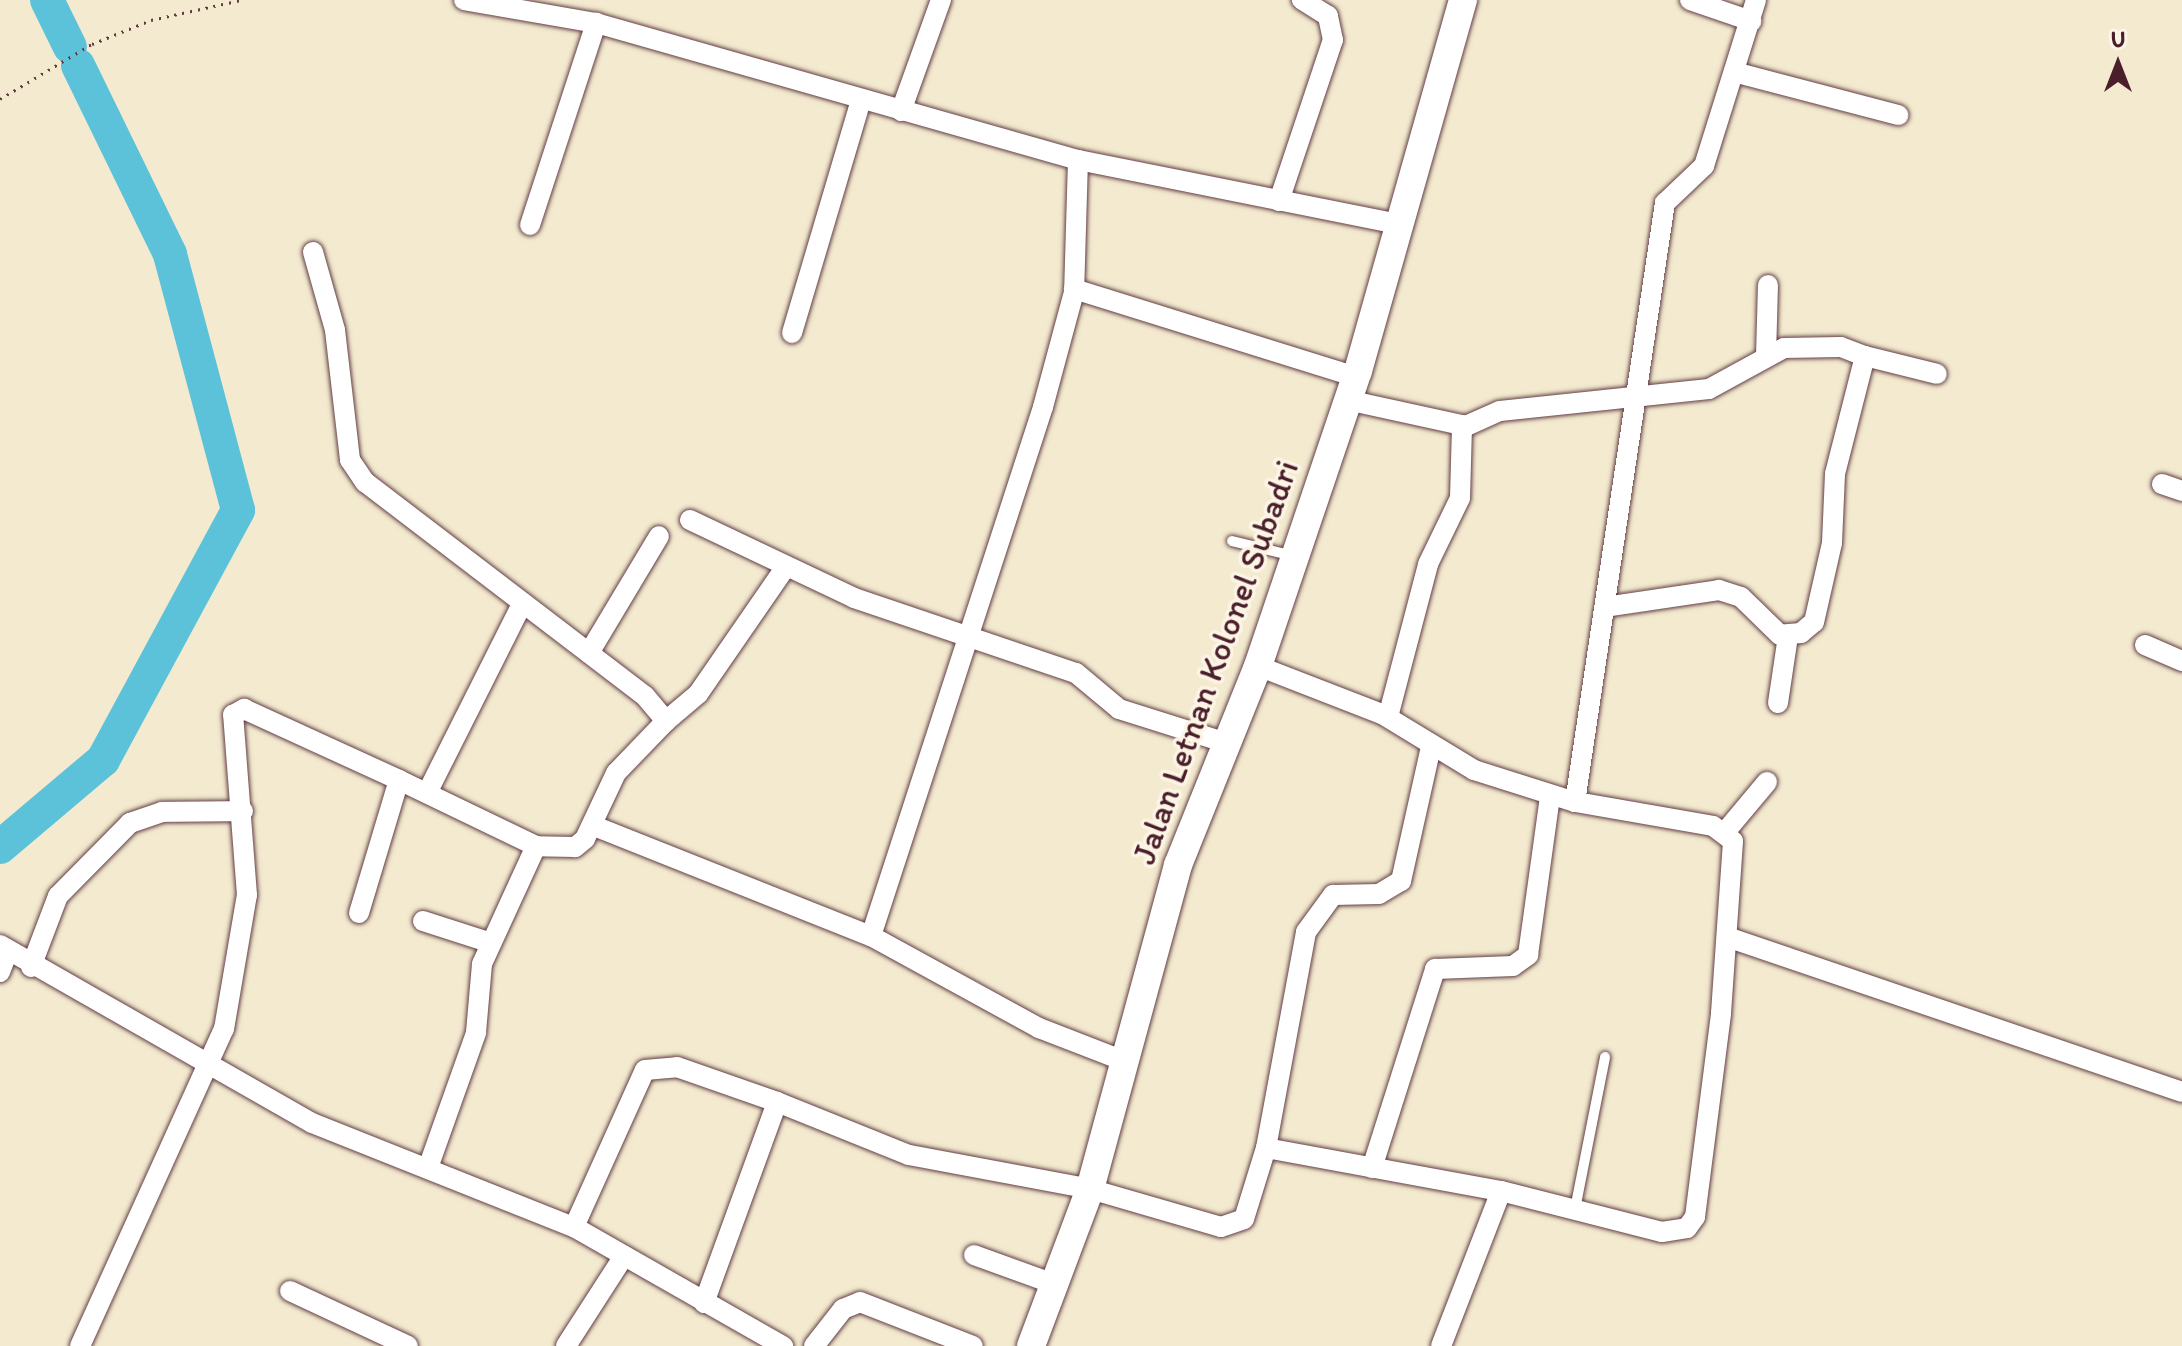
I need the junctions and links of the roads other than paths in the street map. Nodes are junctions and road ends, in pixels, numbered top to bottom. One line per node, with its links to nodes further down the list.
1 (464, 0): 7 (street)
2 (941, 0): 12 (street)
3 (1302, 0): 15 (street)
4 (1463, 0): 16 (main road, Jalan Letnan Kolonel Subadri)
5 (1690, 0): 8 (street)
6 (1756, 0): 8 (street)
7 (521, 2): 9 (street)
8 (1751, 21): 10 (street)
9 (596, 23): 11 (street); 17 (street)
10 (1734, 72): 13 (street); 26 (street)
11 (861, 100): 12 (street); 21 (street)
12 (901, 111): 14 (street)
13 (1898, 115)
14 (1078, 160): 15 (street); 20 (street)
15 (1279, 201): 16 (street)
16 (1398, 224): 25 (main road, Jalan Letnan Kolonel Subadri)
17 (530, 225)
18 (313, 252): 35 (street)
19 (1768, 285): 22 (street)
20 (1074, 289): 25 (street); 38 (street)
21 (792, 333)
22 (1766, 356): 23 (street); 26 (street)
23 (1865, 356): 24 (street); 37 (street)
24 (1937, 374)
25 (1352, 388): 27 (street); 33 (main road, Jalan Letnan Kolonel Subadri)
26 (1635, 402): 27 (street); 36 (street)
27 (1462, 425): 44 (street)
28 (2162, 484): 29 (street)
29 (2182, 491)
30 (690, 520): 34 (street)
31 (659, 536): 40 (street)
32 (1232, 541): 33 (lane)
33 (1295, 557): 42 (main road, Jalan Letnan Kolonel Subadri)
34 (785, 568): 38 (street); 45 (street)
35 (521, 606): 40 (street); 50 (street)
36 (1605, 607): 37 (street); 52 (street)
37 (1788, 636): 43 (street)
38 (969, 641): 46 (street); 59 (street)
39 (2145, 645): 41 (street)
40 (589, 653): 45 (street)
41 (2182, 661)
42 (1258, 666): 44 (street); 46 (main road, Jalan Letnan Kolonel Subadri)
43 (1778, 703)
44 (1388, 717): 47 (street)
45 (666, 721): 54 (street)
46 (1227, 743): 66 (main road, Jalan Letnan Kolonel Subadri)
47 (1431, 747): 51 (street); 70 (street)
48 (399, 780): 50 (street); 53 (street); 57 (street)
49 (1767, 782): 55 (street)
50 (427, 793): 56 (street)
51 (1550, 796): 52 (street); 72 (street)
52 (1575, 802): 55 (street)
53 (243, 811): 63 (street); 67 (street)
54 (594, 826): 56 (street); 59 (street)
55 (1726, 831): 60 (street)
56 (536, 846): 61 (street)
57 (359, 913)
58 (423, 921): 61 (street)
59 (871, 936): 66 (street)
60 (1727, 937): 68 (street); 75 (street)
61 (491, 943): 71 (street)
62 (4, 948): 63 (street); 64 (street)
63 (31, 967): 67 (street)
64 (0, 972)
65 (1605, 1057): 75 (lane)
66 (1124, 1061): 73 (main road, Jalan Letnan Kolonel Subadri)
67 (212, 1066): 71 (street); 82 (street)
68 (2182, 1092)
69 (777, 1102): 73 (street); 76 (street); 81 (street)
70 (1266, 1148): 72 (street); 73 (street)
71 (429, 1165): 76 (street)
72 (1372, 1168): 74 (street)
73 (1090, 1189): 79 (main road, Jalan Letnan Kolonel Subadri)
74 (1501, 1191): 75 (street); 89 (street)
75 (1575, 1209)
76 (574, 1227): 78 (street)
77 (974, 1255): 79 (street)
78 (622, 1259): 81 (street); 84 (street)
79 (1054, 1284): 88 (main road, Jalan Letnan Kolonel Subadri)
80 (290, 1291): 83 (street)
81 (704, 1303): 85 (street)
82 (80, 1346)
83 (408, 1346)
84 (566, 1346)
85 (783, 1346)
86 (814, 1346): 87 (street)
87 (973, 1346)
88 (1031, 1346)
89 (1441, 1346)

